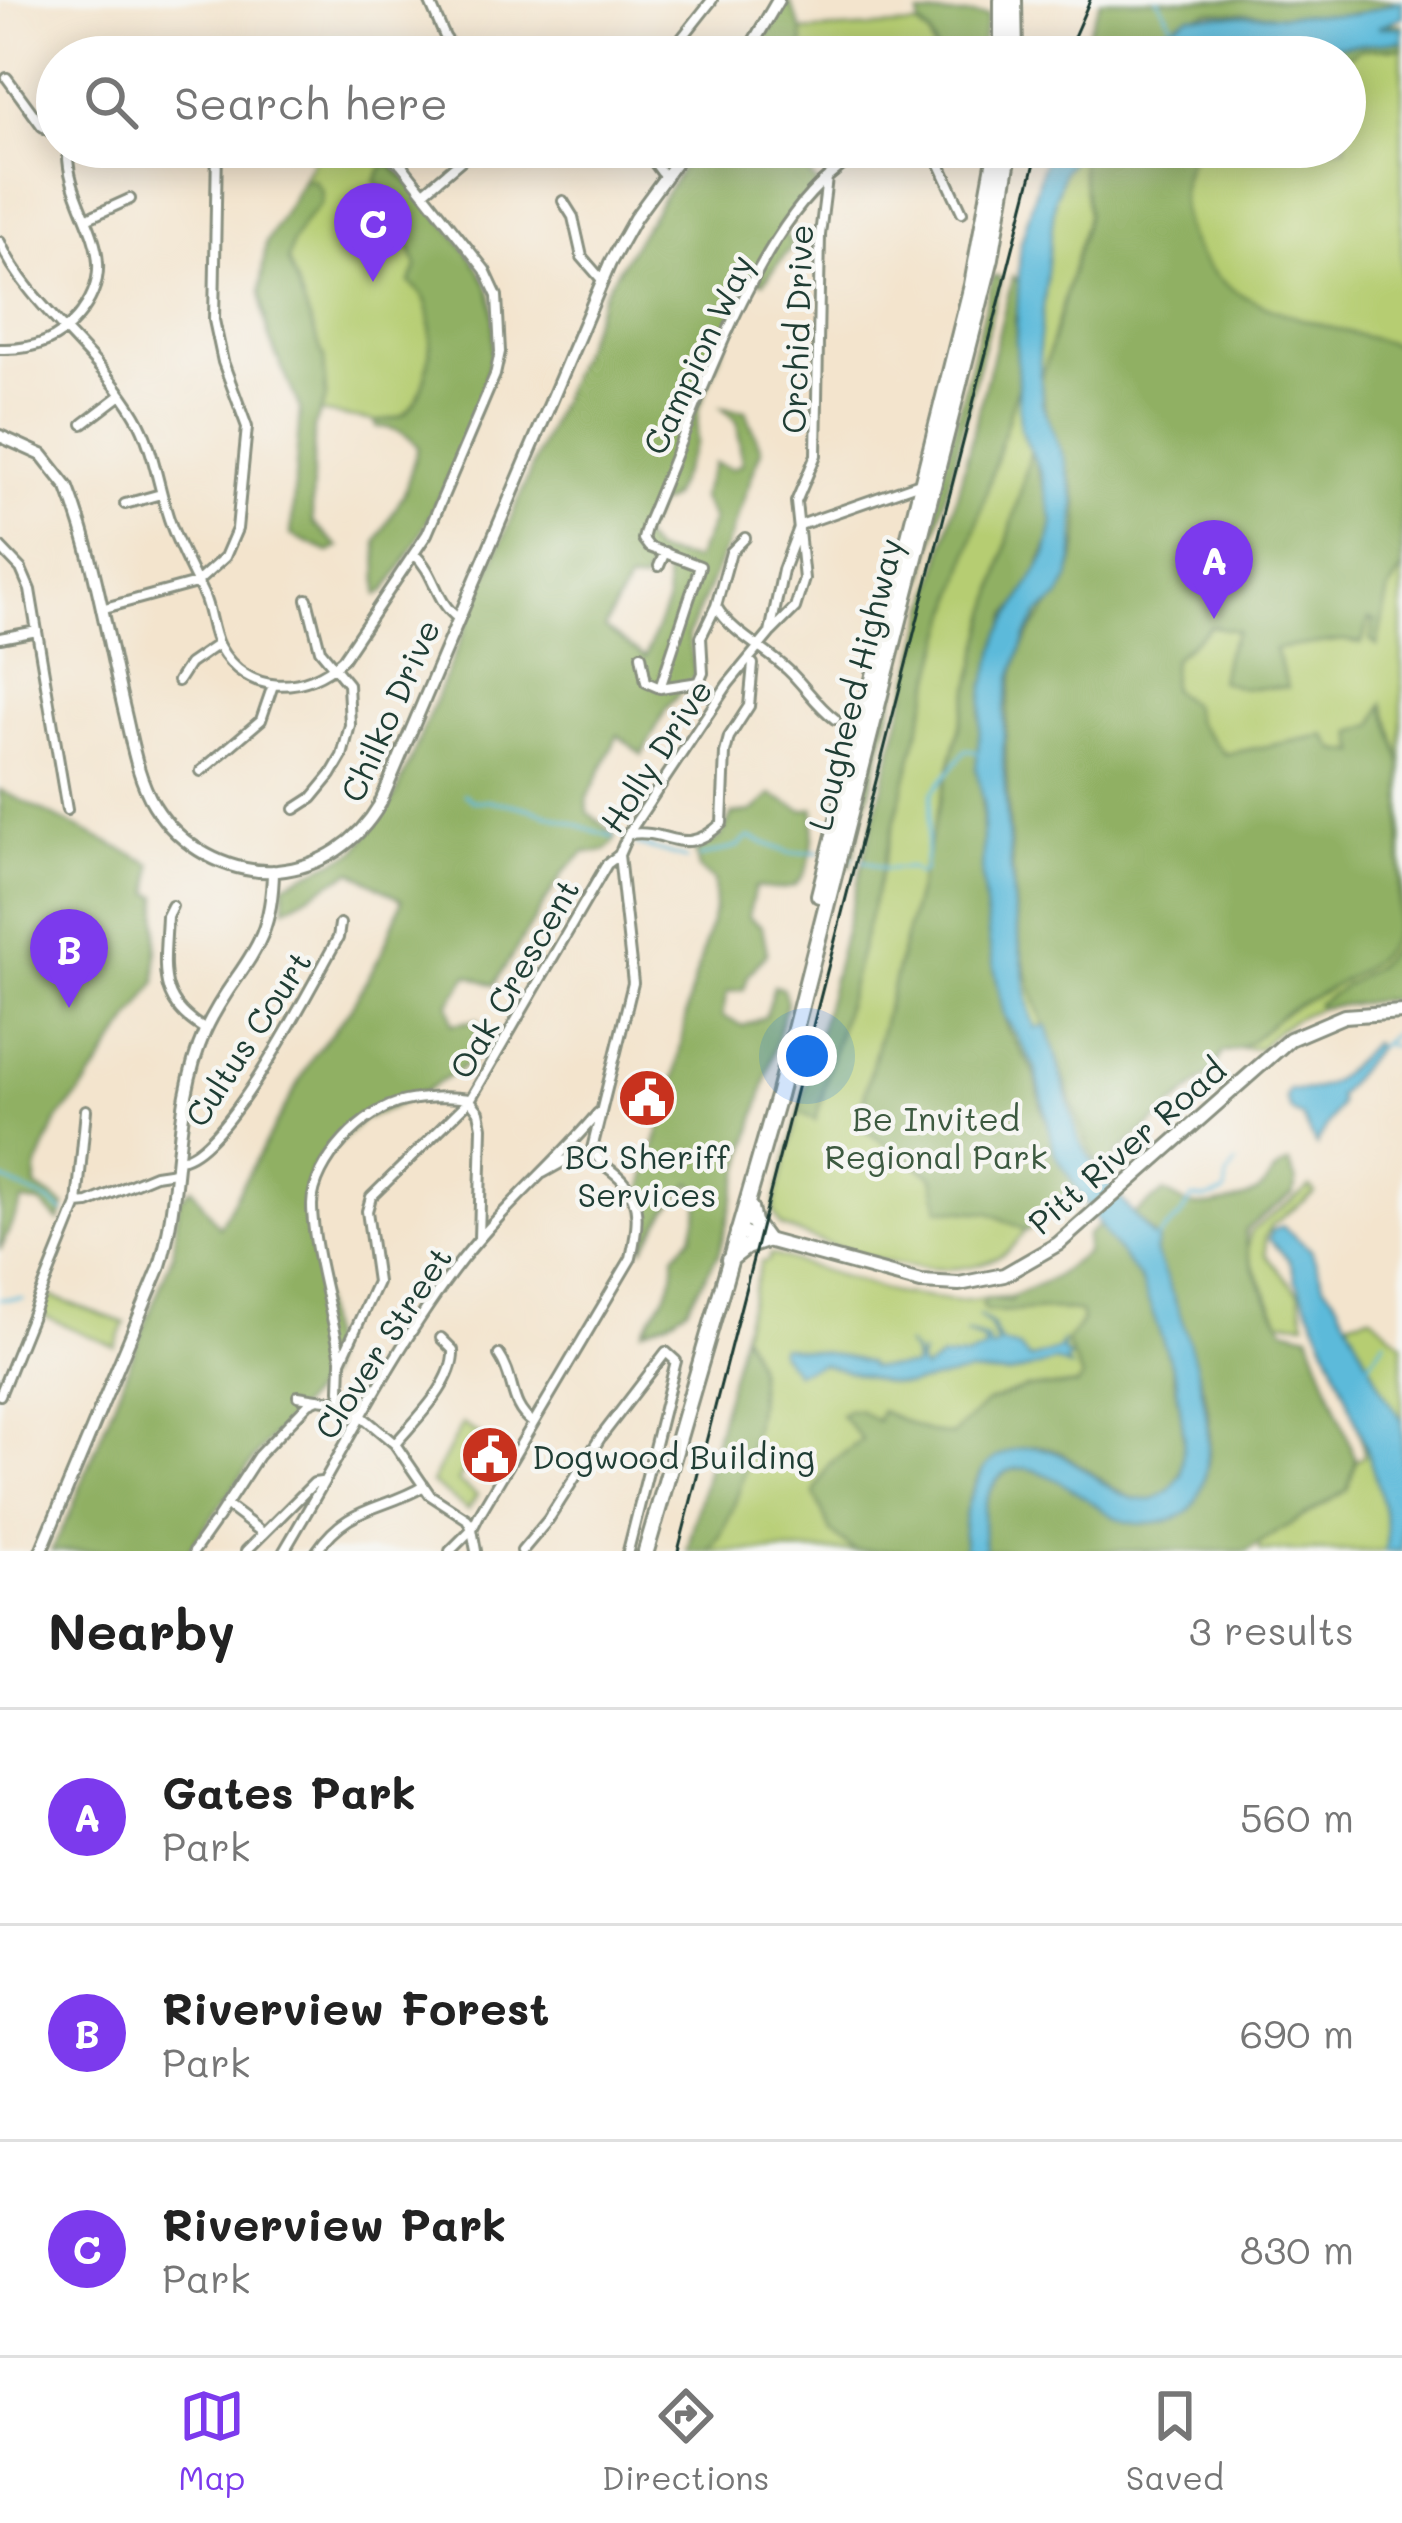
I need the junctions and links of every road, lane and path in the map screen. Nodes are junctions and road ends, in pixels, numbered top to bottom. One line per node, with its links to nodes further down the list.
1 (429, 0): 6 (street)
2 (712, 0): 7 (street)
3 (778, 0): 8 (street)
4 (1002, 0): 9 (main road)
5 (1014, 0): 10 (main road)
6 (444, 36)
7 (684, 36)
8 (757, 36)
9 (1004, 36)
10 (1008, 36)
11 (7, 78): 12 (street)
12 (36, 118)
13 (69, 168): 29 (street)
14 (217, 168): 48 (street)
15 (404, 168): 25 (street)
16 (452, 168): 25 (street)
17 (659, 168): 23 (street)
18 (671, 168): 23 (street, Chilko Drive)
19 (838, 168): 24 (street, Orchid Drive)
20 (942, 168): 28 (street)
21 (993, 168): 37 (main road, Lougheed Highway)
22 (1006, 168): 88 (main road, Lougheed Highway)
23 (665, 176): 31 (street, Chilko Drive)
24 (826, 178): 40 (street, Orchid Drive); 43 (street, Campion Way)
25 (424, 192): 44 (street)
26 (130, 199): 29 (street)
27 (562, 201): 31 (street)
28 (962, 212)
29 (88, 218): 32 (street)
30 (0, 242): 32 (street)
31 (602, 280): 54 (street, Chilko Drive)
32 (67, 329): 33 (street); 34 (street)
33 (0, 349)
34 (121, 395): 35 (street); 38 (street)
35 (83, 424)
36 (0, 436): 51 (street, Chilko Drive)
37 (920, 483): 40 (street); 90 (main road, Lougheed Highway)
38 (161, 494): 39 (street); 48 (street)
39 (125, 504)
40 (800, 525): 46 (street); 47 (street)
41 (745, 538): 50 (street)
42 (0, 547): 55 (street)
43 (665, 553): 45 (street); 65 (street, Campion Way)
44 (414, 554): 54 (street); 62 (street)
45 (659, 566)
46 (783, 570): 47 (street); 52 (street)
47 (804, 572): 53 (street)
48 (196, 583): 51 (street); 58 (street)
49 (307, 599): 62 (street)
50 (716, 606): 59 (street); 65 (street)
51 (100, 609): 72 (street, Chilko Drive)
52 (773, 611): 53 (street); 56 (street)
53 (788, 616): 56 (street)
54 (460, 619): 72 (street, Chilko Drive)
55 (37, 632): 57 (street); 69 (street)
56 (770, 632): 59 (street, Holly Drive)
57 (0, 638)
58 (218, 644): 63 (street); 64 (street)
59 (761, 648): 61 (street, Holly Drive); 66 (street)
60 (641, 655): 65 (street)
61 (749, 660): 70 (street, Holly Drive); 70 (street)
62 (335, 667): 64 (street); 68 (street)
63 (178, 681)
64 (273, 685): 67 (street)
65 (660, 688)
66 (835, 719)
67 (201, 771)
68 (295, 809)
69 (67, 810)
70 (628, 834): 71 (street, Holly Drive)
71 (619, 856): 77 (street, Oak Crescent); 79 (street, Holly Drive)
72 (273, 871): 76 (street)
73 (172, 906): 76 (street)
74 (340, 925): 86 (street, Cultus Court)
75 (1402, 1012): 92 (main road, Pitt River Road)
76 (206, 1030): 86 (street)
77 (470, 1100): 91 (street); 98 (street, Oak Crescent); 98 (street)
78 (86, 1110): 89 (street)
79 (599, 1112): 80 (street, Holly Drive); 81 (street, Holly Drive)
80 (576, 1138): 81 (street); 82 (street)
81 (592, 1144): 84 (street); 85 (street)
82 (567, 1145): 83 (street); 87 (street, Clover Street)
83 (568, 1159): 84 (street); 87 (street, Clover Street)
84 (585, 1161): 85 (street)
85 (599, 1161): 104 (street)
86 (176, 1166): 89 (street, Cultus Court); 112 (street)
87 (542, 1174): 91 (street, Clover Street)
88 (749, 1200): 90 (main road, Lougheed Highway); 92 (main road)
89 (77, 1204): 97 (street)
90 (737, 1232): 92 (main road, Pitt River Road); 93 (main road, Lougheed Highway)
91 (479, 1239): 103 (street, Clover Street)
92 (766, 1240): 93 (main road)
93 (729, 1260): 120 (main road, Lougheed Highway)
94 (441, 1338): 105 (street)
95 (4, 1355): 97 (street)
96 (499, 1355): 104 (street)
97 (16, 1356): 99 (street)
98 (341, 1361): 102 (street)
99 (0, 1395)
100 (298, 1396): 101 (street)
101 (318, 1400): 102 (street); 108 (street)
102 (345, 1402): 103 (street)
103 (363, 1414): 105 (street); 106 (street, Clover Street)
104 (533, 1423): 109 (street)
105 (395, 1444): 107 (street)
106 (321, 1482): 110 (street); 115 (street, Clover Street)
107 (424, 1486): 109 (street); 116 (street)
108 (226, 1505): 110 (street); 113 (street)
109 (472, 1528): 111 (street); 117 (street)
110 (263, 1534): 114 (street)
111 (477, 1550)
112 (41, 1551)
113 (194, 1551)
114 (246, 1551)
115 (284, 1551)
116 (317, 1551)
117 (450, 1551)
118 (522, 1551): 119 (street)
119 (628, 1551)
120 (646, 1551)

